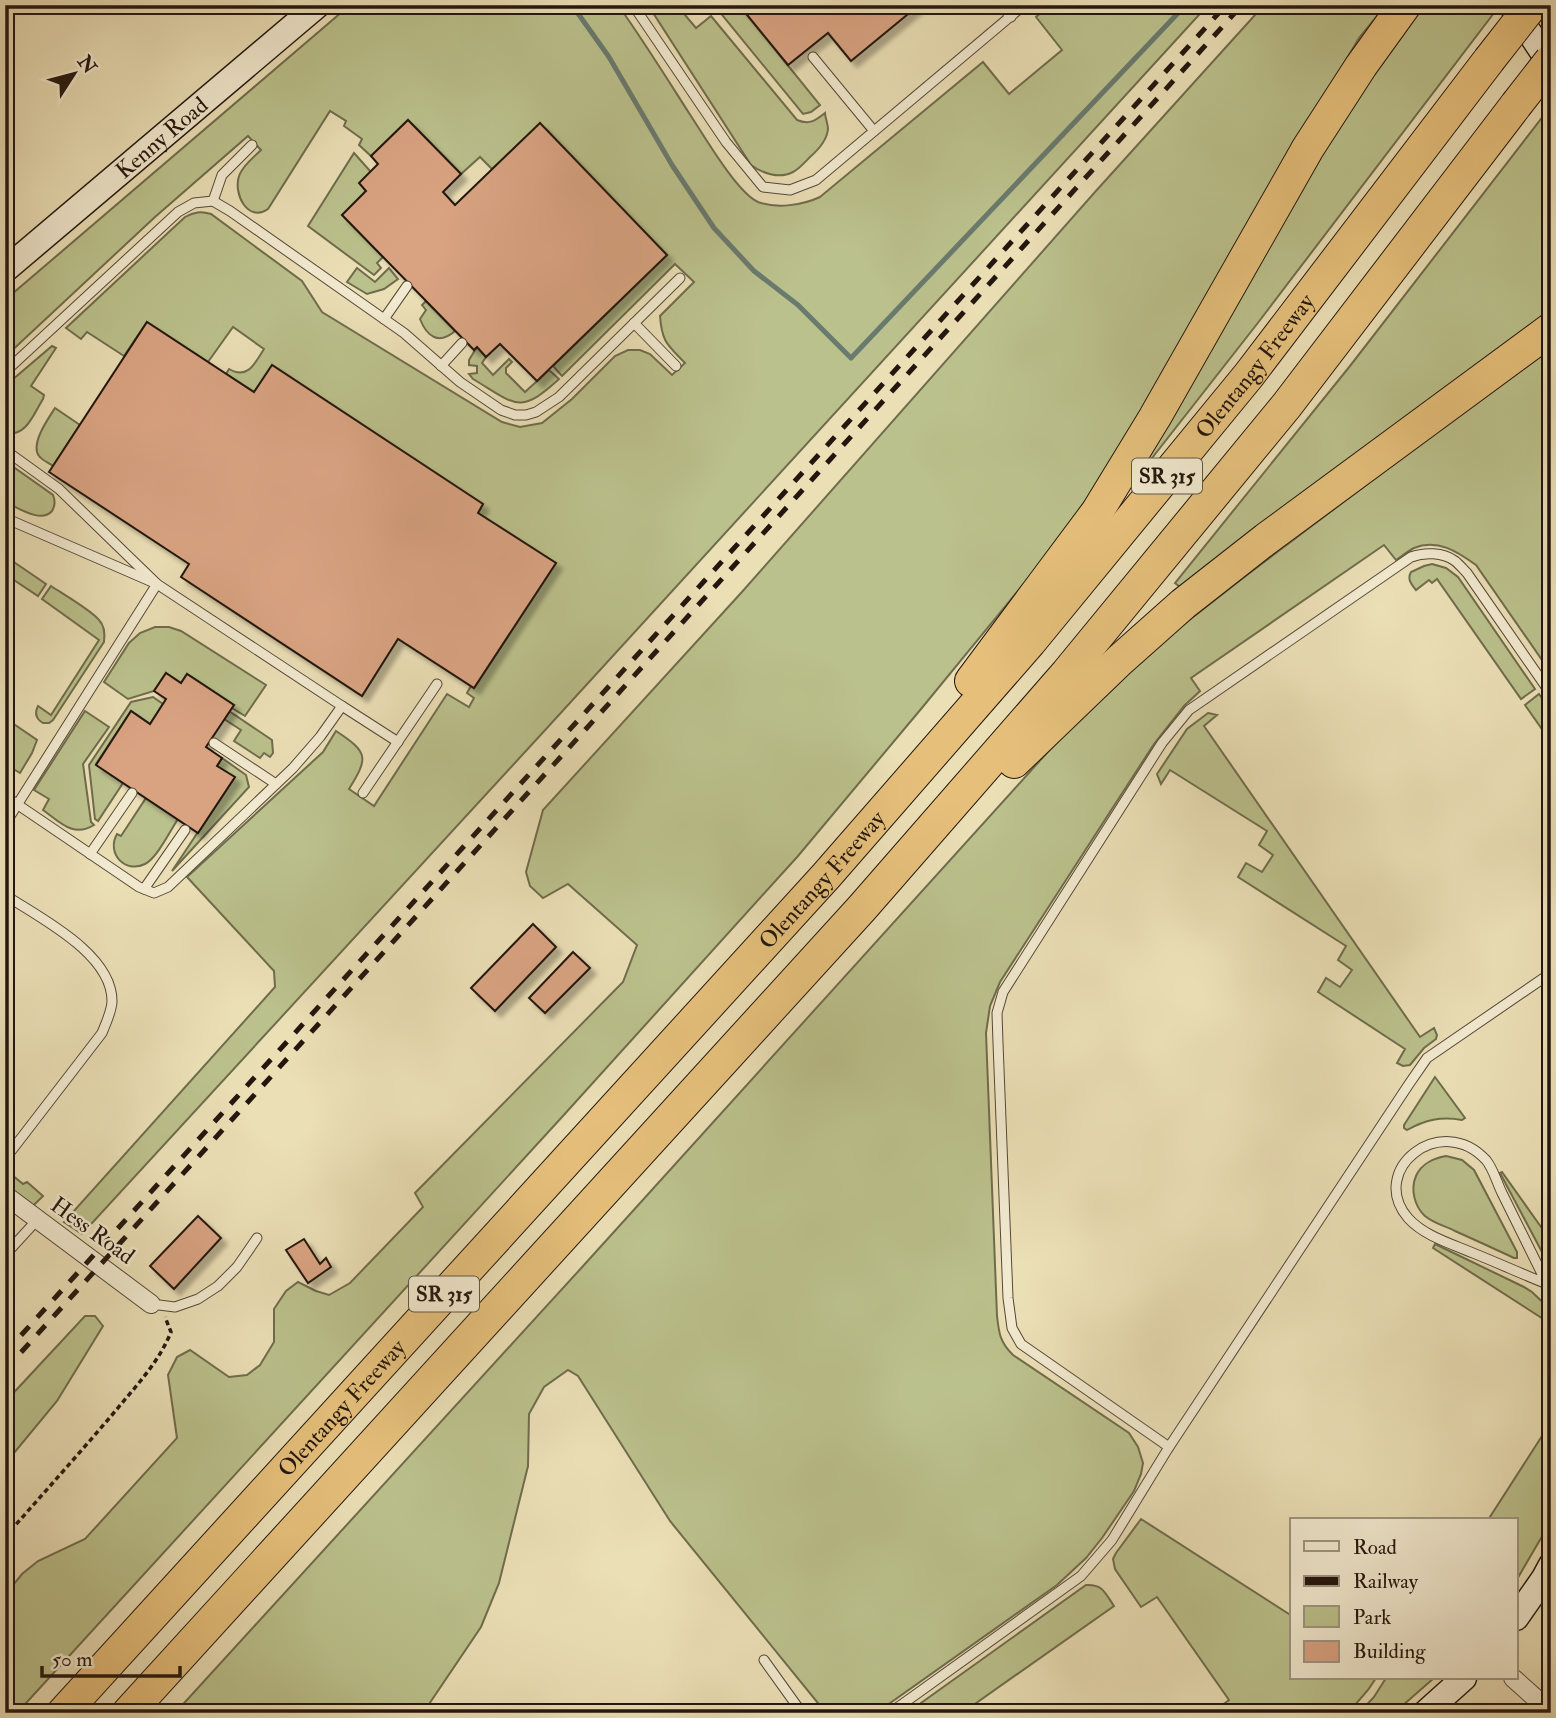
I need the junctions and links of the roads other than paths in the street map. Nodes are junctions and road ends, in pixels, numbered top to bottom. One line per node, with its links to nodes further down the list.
1 (318, 5): 14 (main road, Kenny Road)
2 (634, 5): 11 (lane)
3 (1001, 5): 8 (lane)
4 (1024, 5): 8 (lane)
5 (1405, 5): 40 (highway)
6 (1511, 5): 10 (main road)
7 (1532, 5): 40 (highway, Olentangy Freeway / SR 315, bridge)
8 (1011, 17): 11 (lane)
9 (813, 57): 11 (lane)
10 (1551, 63): 43 (highway, Olentangy Freeway / SR 315, bridge)
11 (874, 131)
12 (252, 145): 13 (lane)
13 (213, 201): 17 (lane); 23 (lane)
14 (5, 270)
15 (680, 278): 18 (lane)
16 (407, 286): 17 (lane)
17 (384, 319): 21 (lane)
18 (634, 323): 21 (lane); 22 (lane)
19 (1551, 329): 43 (highway)
20 (462, 343): 21 (lane)
21 (441, 366)
22 (676, 366)
23 (5, 372)
24 (5, 450): 26 (lane)
25 (5, 518): 26 (lane)
26 (157, 583): 29 (lane); 36 (lane)
27 (437, 684): 30 (lane)
28 (1551, 694): 52 (lane)
29 (342, 706): 30 (lane); 32 (lane)
30 (398, 742): 34 (lane)
31 (214, 743): 32 (lane)
32 (276, 784): 41 (lane)
33 (132, 793): 39 (lane)
34 (363, 793)
35 (5, 796): 36 (lane)
36 (18, 804): 37 (lane); 39 (lane)
37 (5, 824)
38 (185, 830): 41 (lane)
39 (90, 853): 41 (lane)
40 (826, 876): 59 (highway, Olentangy Freeway / SR 315)
41 (144, 889)
42 (5, 895): 45 (lane)
43 (862, 908): 60 (highway, Olentangy Freeway / SR 315)
44 (1551, 973): 52 (lane)
45 (5, 1159)
46 (5, 1195): 47 (street, Hess Road)
47 (37, 1220): 49 (lane); 51 (street, Hess Road)
48 (257, 1238): 51 (lane)
49 (5, 1255)
50 (1549, 1286): 50 (lane)
51 (152, 1304)
52 (1169, 1447): 62 (lane)
53 (1551, 1565): 54 (main road)
54 (1518, 1615)
55 (764, 1660): 61 (lane)
56 (1462, 1680): 63 (main road)
57 (1515, 1680): 58 (street)
58 (1551, 1712)
59 (62, 1713)
60 (128, 1713)
61 (802, 1713)
62 (890, 1713)
63 (1425, 1713)

